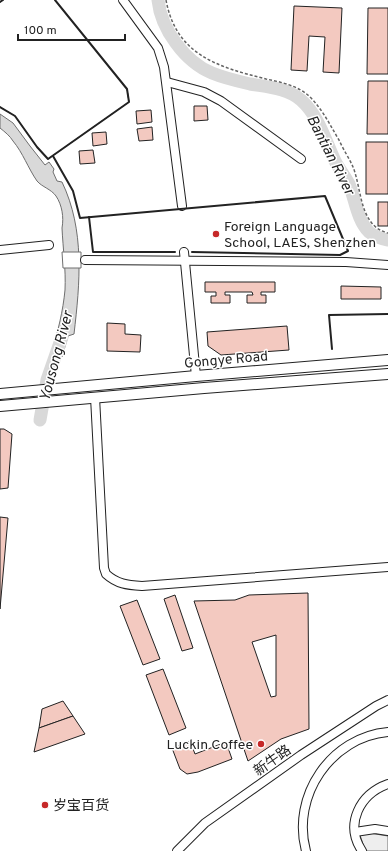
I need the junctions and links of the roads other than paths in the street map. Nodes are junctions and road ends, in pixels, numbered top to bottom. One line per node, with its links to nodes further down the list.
1 (123, 0): 2 (street)
2 (167, 82): 3 (street); 4 (street)
3 (301, 159)
4 (182, 206)
5 (49, 245): 6 (street)
6 (0, 250)
7 (184, 256): 8 (street); 9 (street); 12 (street)
8 (85, 260)
9 (388, 265)
10 (388, 360): 12 (main road, Gongye Road)
11 (388, 374): 14 (main road, Gongye Road)
12 (196, 376): 13 (main road, Gongye Road)
13 (0, 394)
14 (95, 397): 15 (main road, Gongye Road); 16 (street)
15 (0, 406)
16 (388, 567)
17 (388, 700): 22 (street, 新牛路)
18 (388, 732): 23 (street)
19 (388, 784): 21 (street)
20 (388, 831): 21 (street)
21 (355, 832): 24 (street)
22 (177, 851)
23 (306, 851)
24 (362, 851)

